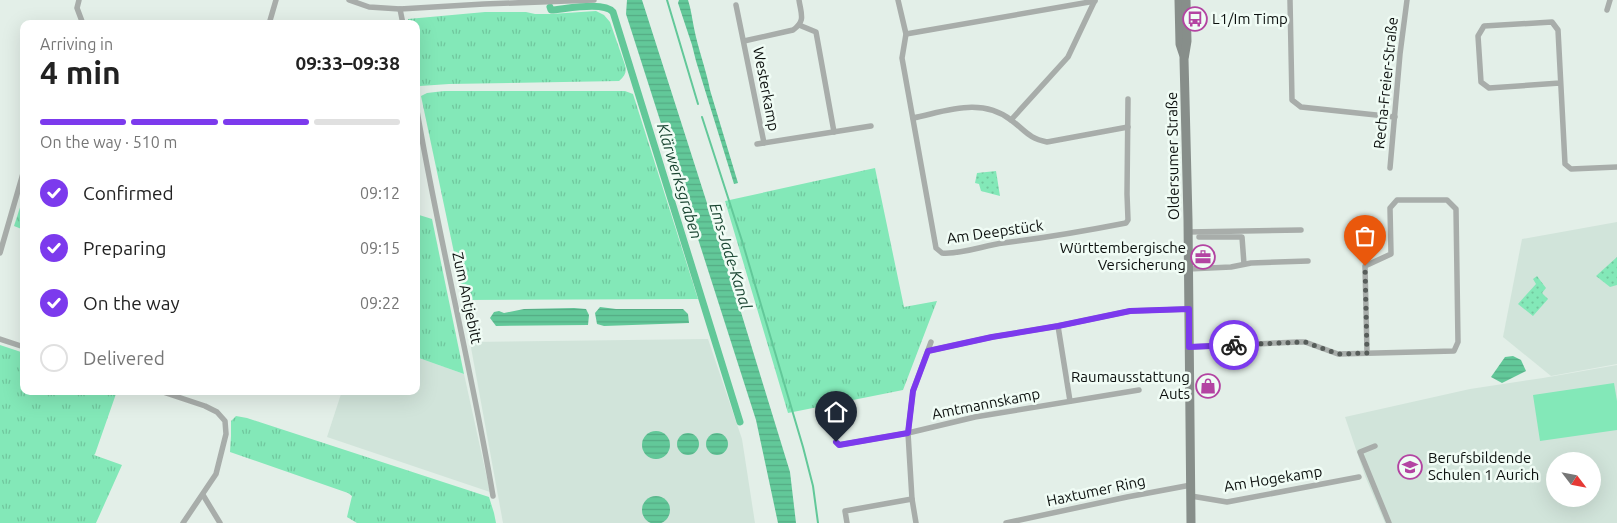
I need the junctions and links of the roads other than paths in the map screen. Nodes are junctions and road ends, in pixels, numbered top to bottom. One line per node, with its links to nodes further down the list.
1 (79, 0): 16 (street)
2 (276, 0): 17 (street)
3 (349, 0): 14 (street)
4 (594, 0): 14 (street)
5 (799, 0): 19 (street)
6 (898, 0): 20 (street, Am Deepstück)
7 (1179, 0): 22 (main road, Oldersumer Straße)
8 (1186, 0): 22 (main road, Oldersumer Straße)
9 (1290, 0): 25 (street)
10 (1406, 0): 25 (street, Recha-Freier-Straße)
11 (1610, 0): 15 (street)
12 (1095, 1): 20 (street); 27 (street)
13 (736, 5): 21 (street, Westerkamp)
14 (400, 9): 18 (street)
15 (1607, 10)
16 (82, 20)
17 (270, 20)
18 (402, 20)
19 (799, 25): 21 (street, Westerkamp); 31 (street)
20 (906, 34): 26 (street, Am Deepstück)
21 (744, 41): 32 (street, Westerkamp)
22 (1184, 59): 38 (main road, Oldersumer Straße)
23 (1560, 83): 23 (street); 34 (street)
24 (1128, 99): 30 (street, Am Deepstück)
25 (1395, 117): 35 (street, Recha-Freier-Straße)
26 (913, 118): 27 (street); 30 (street, Am Deepstück)
27 (1011, 120): 30 (street)
28 (420, 125): 61 (street, Zum Antjebitt)
29 (871, 126): 31 (street, Westerkamp)
30 (1128, 128)
31 (834, 132): 32 (street, Westerkamp)
32 (764, 143): 33 (street, Westerkamp)
33 (757, 144)
34 (1617, 167)
35 (1390, 168)
36 (20, 184): 40 (street)
37 (1301, 230): 38 (street)
38 (1188, 232): 43 (main road, Oldersumer Straße)
39 (1199, 237): 42 (street)
40 (0, 253)
41 (1308, 261): 42 (street)
42 (1244, 264): 43 (street)
43 (1188, 268): 44 (main road, Oldersumer Straße)
44 (1189, 309): 45 (street); 49 (main road, Oldersumer Straße)
45 (1058, 326): 50 (street); 54 (street)
46 (0, 339): 48 (street)
47 (931, 342): 50 (street)
48 (20, 346)
49 (1189, 347): 51 (street); 59 (main road, Oldersumer Straße)
50 (928, 351): 55 (street)
51 (1367, 353): 51 (street)
52 (1139, 390): 54 (street, Amtmannskamp)
53 (172, 395): 60 (street)
54 (1070, 401): 55 (street, Amtmannskamp)
55 (908, 433): 56 (street, Amtmannskamp); 63 (street)
56 (836, 442)
57 (1375, 446): 70 (street)
58 (1360, 477): 62 (street, Am Hogekamp)
59 (1191, 486): 62 (main road, Oldersumer Straße); 68 (street, Haxtumer Ring)
60 (203, 495): 64 (street); 65 (street)
61 (493, 496)
62 (1191, 496): 69 (main road, Oldersumer Straße)
63 (912, 499): 66 (street); 67 (street)
64 (183, 523)
65 (220, 523)
66 (847, 523)
67 (916, 523)
68 (1006, 523)
69 (1191, 523)
70 (1389, 523)

